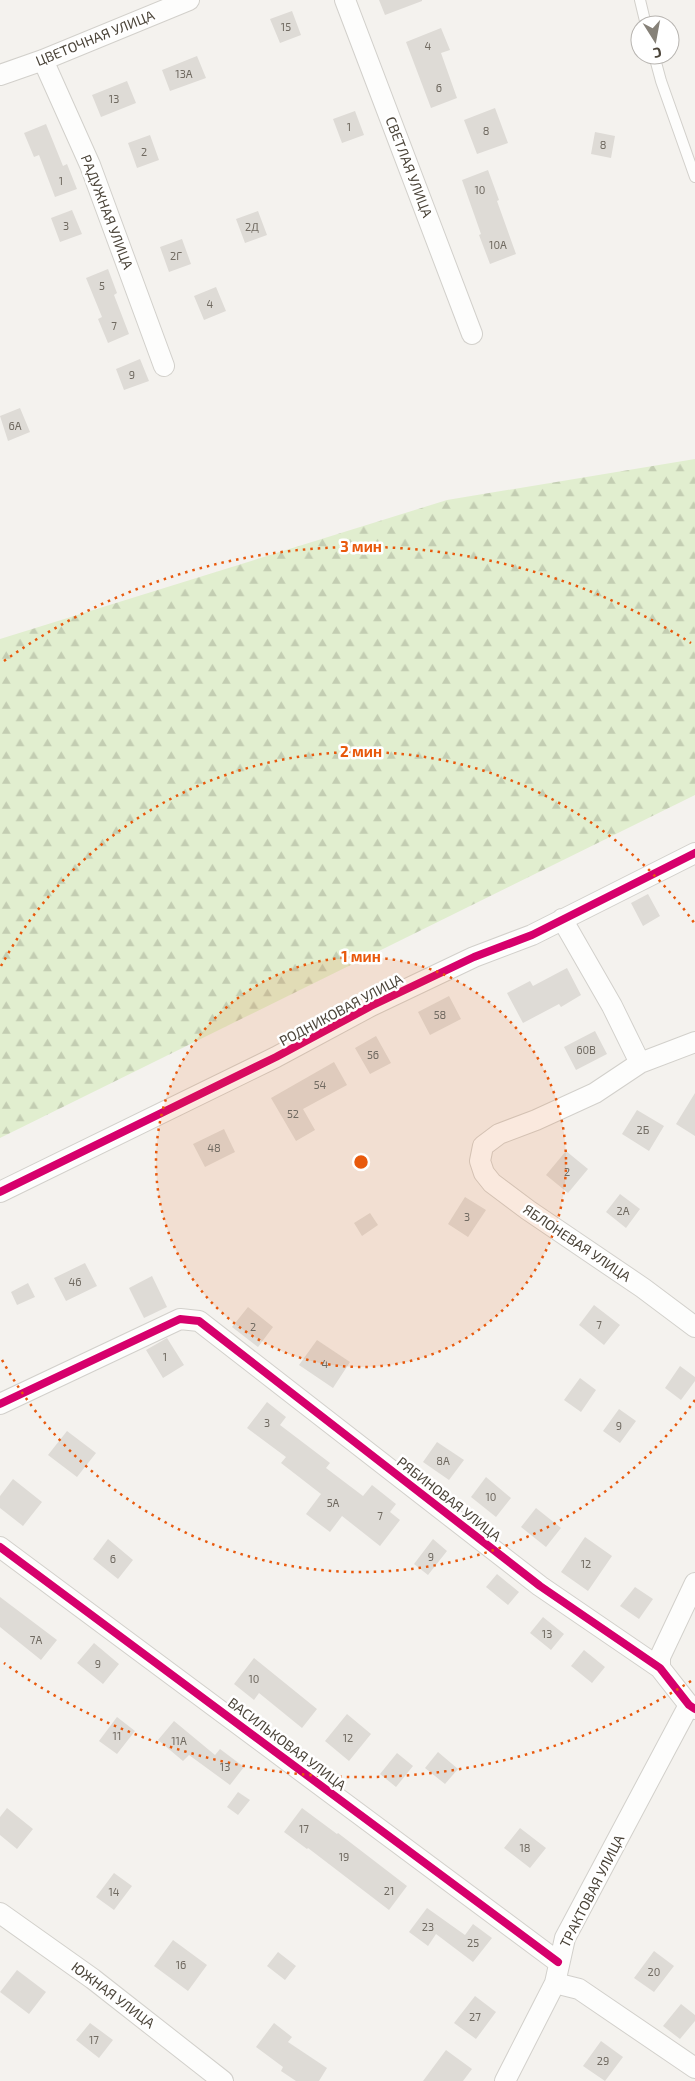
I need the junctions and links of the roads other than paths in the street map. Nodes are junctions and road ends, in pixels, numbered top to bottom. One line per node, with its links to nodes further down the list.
1 (189, 0): 5 (street, ЦВЕТОЧНАЯ УЛИЦА)
2 (345, 0): 9 (street, СВЕТЛАЯ УЛИЦА)
3 (640, 0): 4 (lane)
4 (644, 15)
5 (43, 60): 7 (street, ЦВЕТОЧНАЯ УЛИЦА); 10 (street, РАДУЖНАЯ УЛИЦА)
6 (657, 65): 8 (lane)
7 (0, 75)
8 (695, 177)
9 (472, 334)
10 (164, 366)
11 (695, 853): 12 (street, РОДНИКОВАЯ УЛИЦА)
12 (562, 919): 14 (street); 15 (street, РОДНИКОВАЯ УЛИЦА)
13 (695, 1042): 14 (street)
14 (640, 1063): 16 (street, ЯБЛОНЕВАЯ УЛИЦА)
15 (0, 1192)
16 (695, 1327)
17 (0, 1404): 20 (street, РЯБИНОВАЯ УЛИЦА)
18 (0, 1546): 23 (street, ВАСИЛЬКОВАЯ УЛИЦА)
19 (695, 1583): 20 (street)
20 (660, 1668): 21 (street, РЯБИНОВАЯ УЛИЦА)
21 (692, 1707): 23 (street, ТРАКТОВАЯ УЛИЦА)
22 (0, 1913): 26 (street, ЮЖНАЯ УЛИЦА)
23 (558, 1962): 24 (street, ТРАКТОВАЯ УЛИЦА)
24 (555, 1983): 25 (street); 27 (street, ТРАКТОВАЯ УЛИЦА)
25 (695, 2068)
26 (223, 2081)
27 (506, 2081)

